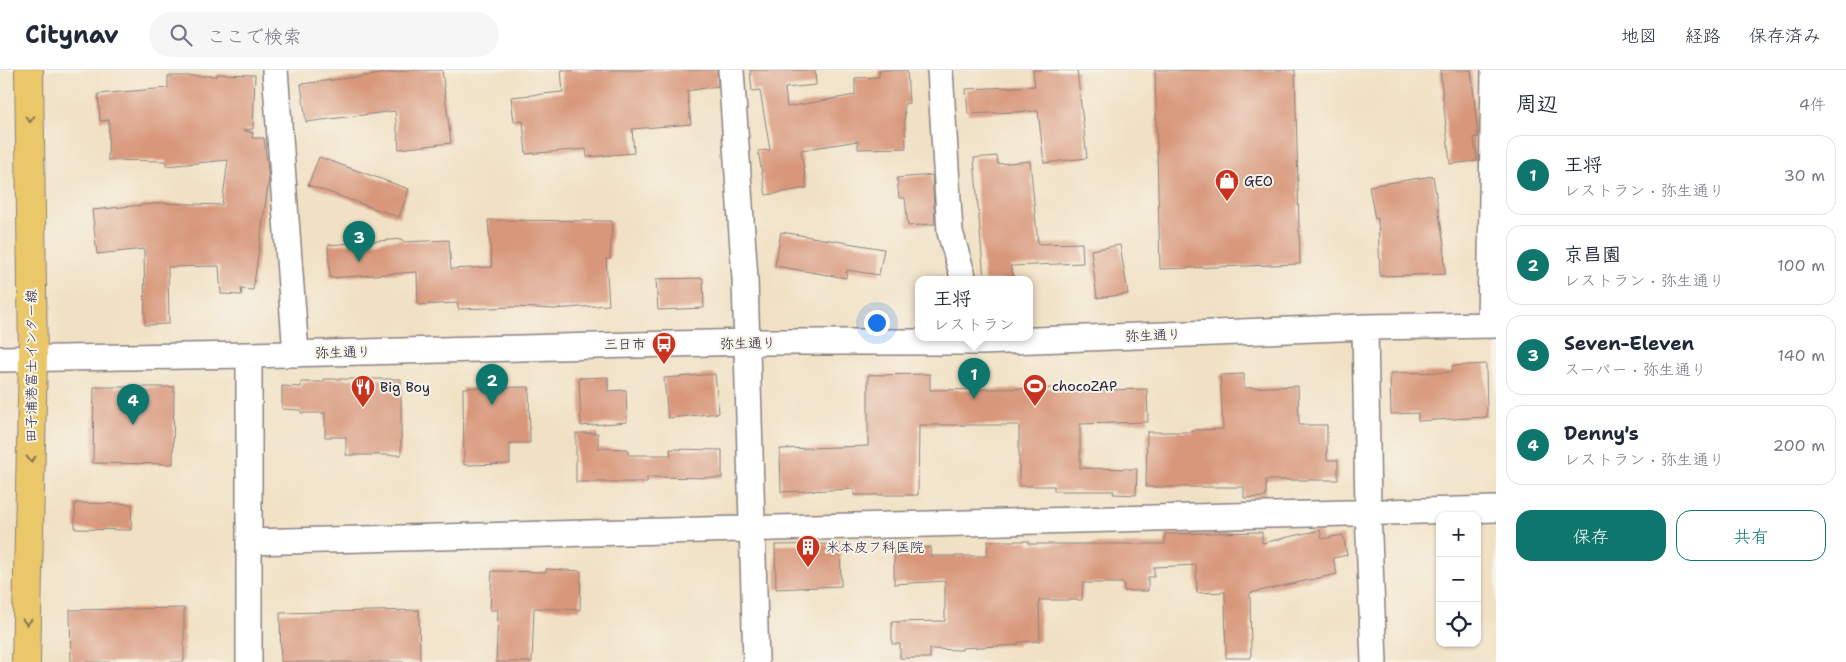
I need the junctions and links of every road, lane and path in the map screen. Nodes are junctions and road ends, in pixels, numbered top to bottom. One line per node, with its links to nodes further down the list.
1 (29, 70): 14 (main road, 田子浦港富士インター線, one-way to 14)
2 (275, 70): 12 (street)
3 (731, 70): 11 (street)
4 (940, 70): 6 (street)
5 (1494, 70): 7 (street)
6 (963, 276)
7 (1493, 325): 8 (street, 弥生通り)
8 (1365, 327): 9 (street, 弥生通り); 17 (street)
9 (1033, 338)
10 (915, 341): 11 (street, 弥生通り)
11 (747, 342): 12 (street, 弥生通り); 18 (street)
12 (296, 354): 13 (street, 弥生通り)
13 (249, 355): 14 (street, 弥生通り); 19 (street)
14 (33, 358): 15 (street, 弥生通り); 20 (main road, 田子浦港富士インター線, one-way to 20)
15 (0, 359)
16 (1496, 509): 17 (street)
17 (1368, 512): 18 (street); 23 (street)
18 (752, 528): 19 (street); 22 (street)
19 (249, 542): 21 (street)
20 (26, 662)
21 (249, 662)
22 (756, 662)
23 (1374, 662)

